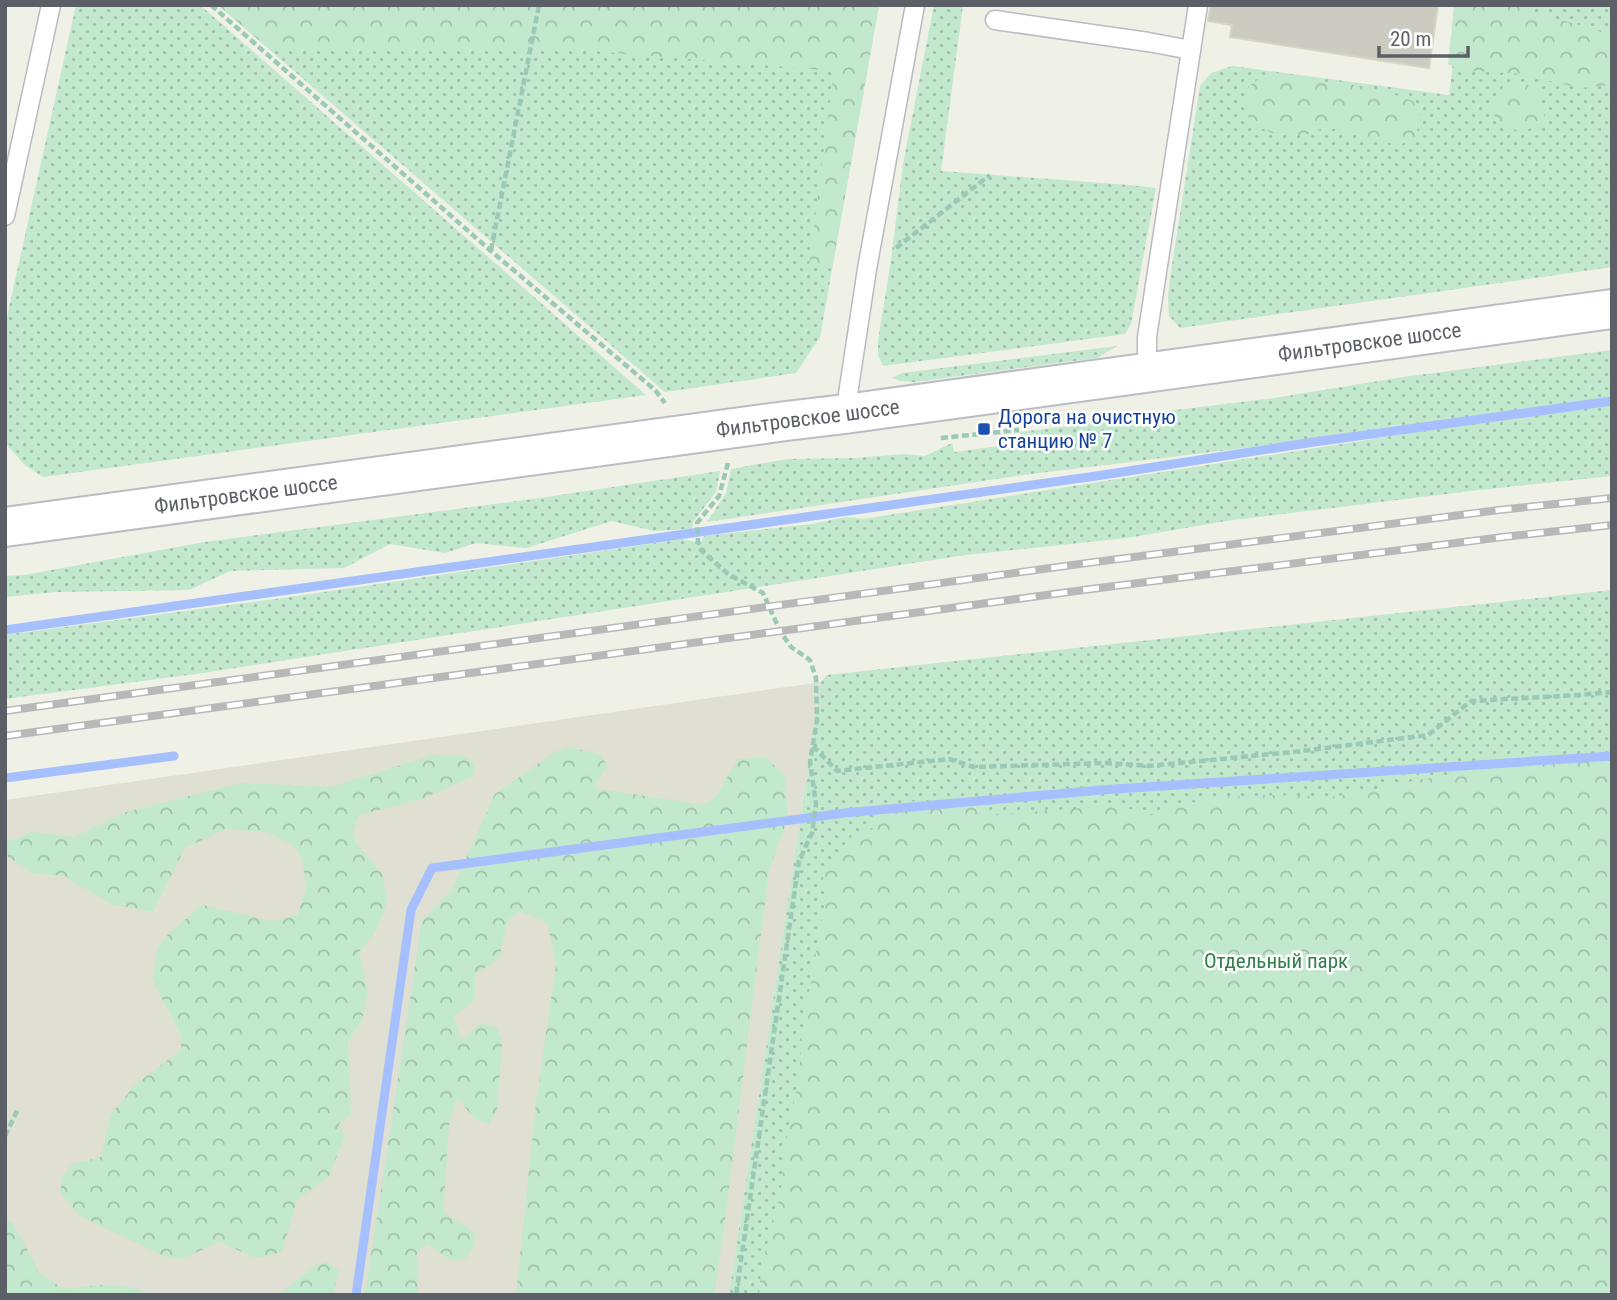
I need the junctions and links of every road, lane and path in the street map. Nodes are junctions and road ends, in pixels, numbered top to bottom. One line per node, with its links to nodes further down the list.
1 (51, 5): 9 (lane)
2 (211, 5): 10 (path)
3 (539, 5): 10 (path)
4 (915, 5): 11 (lane)
5 (1198, 5): 7 (lane)
6 (995, 20): 7 (lane)
7 (1191, 50): 13 (lane)
8 (989, 175): 11 (path)
9 (5, 216)
10 (491, 251): 14 (path)
11 (867, 269): 15 (lane)
12 (1612, 309): 13 (main road, Фильтровское шоссе)
13 (1147, 372): 15 (main road, Фильтровское шоссе)
14 (665, 403)
15 (845, 414): 17 (main road, Фильтровское шоссе)
16 (740, 460): 19 (path)
17 (5, 527)
18 (1612, 692): 19 (path)
19 (812, 746): 22 (path)
20 (18, 1109): 21 (path)
21 (5, 1136)
22 (736, 1295)

